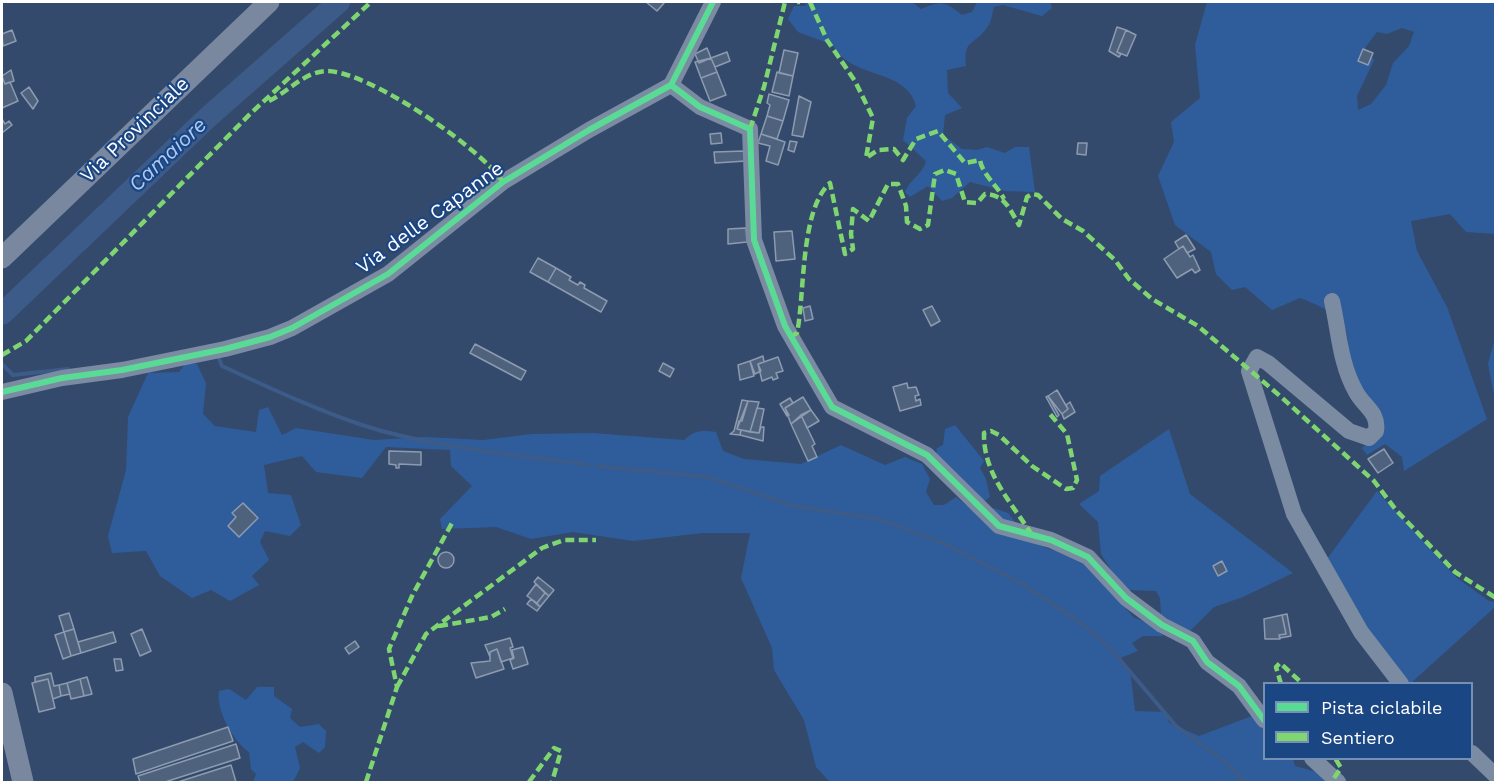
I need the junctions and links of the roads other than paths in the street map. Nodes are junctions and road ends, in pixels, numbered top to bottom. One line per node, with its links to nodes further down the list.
1 (269, 2): 4 (main road, Via Provinciale)
2 (713, 2): 3 (street)
3 (671, 85): 6 (street, Via delle Capanne); 9 (street)
4 (2, 258)
5 (1332, 301): 7 (street)
6 (2, 392)
7 (1399, 682)
8 (2, 693): 13 (main road)
9 (1263, 719)
10 (1473, 754): 12 (street)
11 (1313, 760): 14 (street)
12 (1496, 776)
13 (23, 783)
14 (1338, 783)

